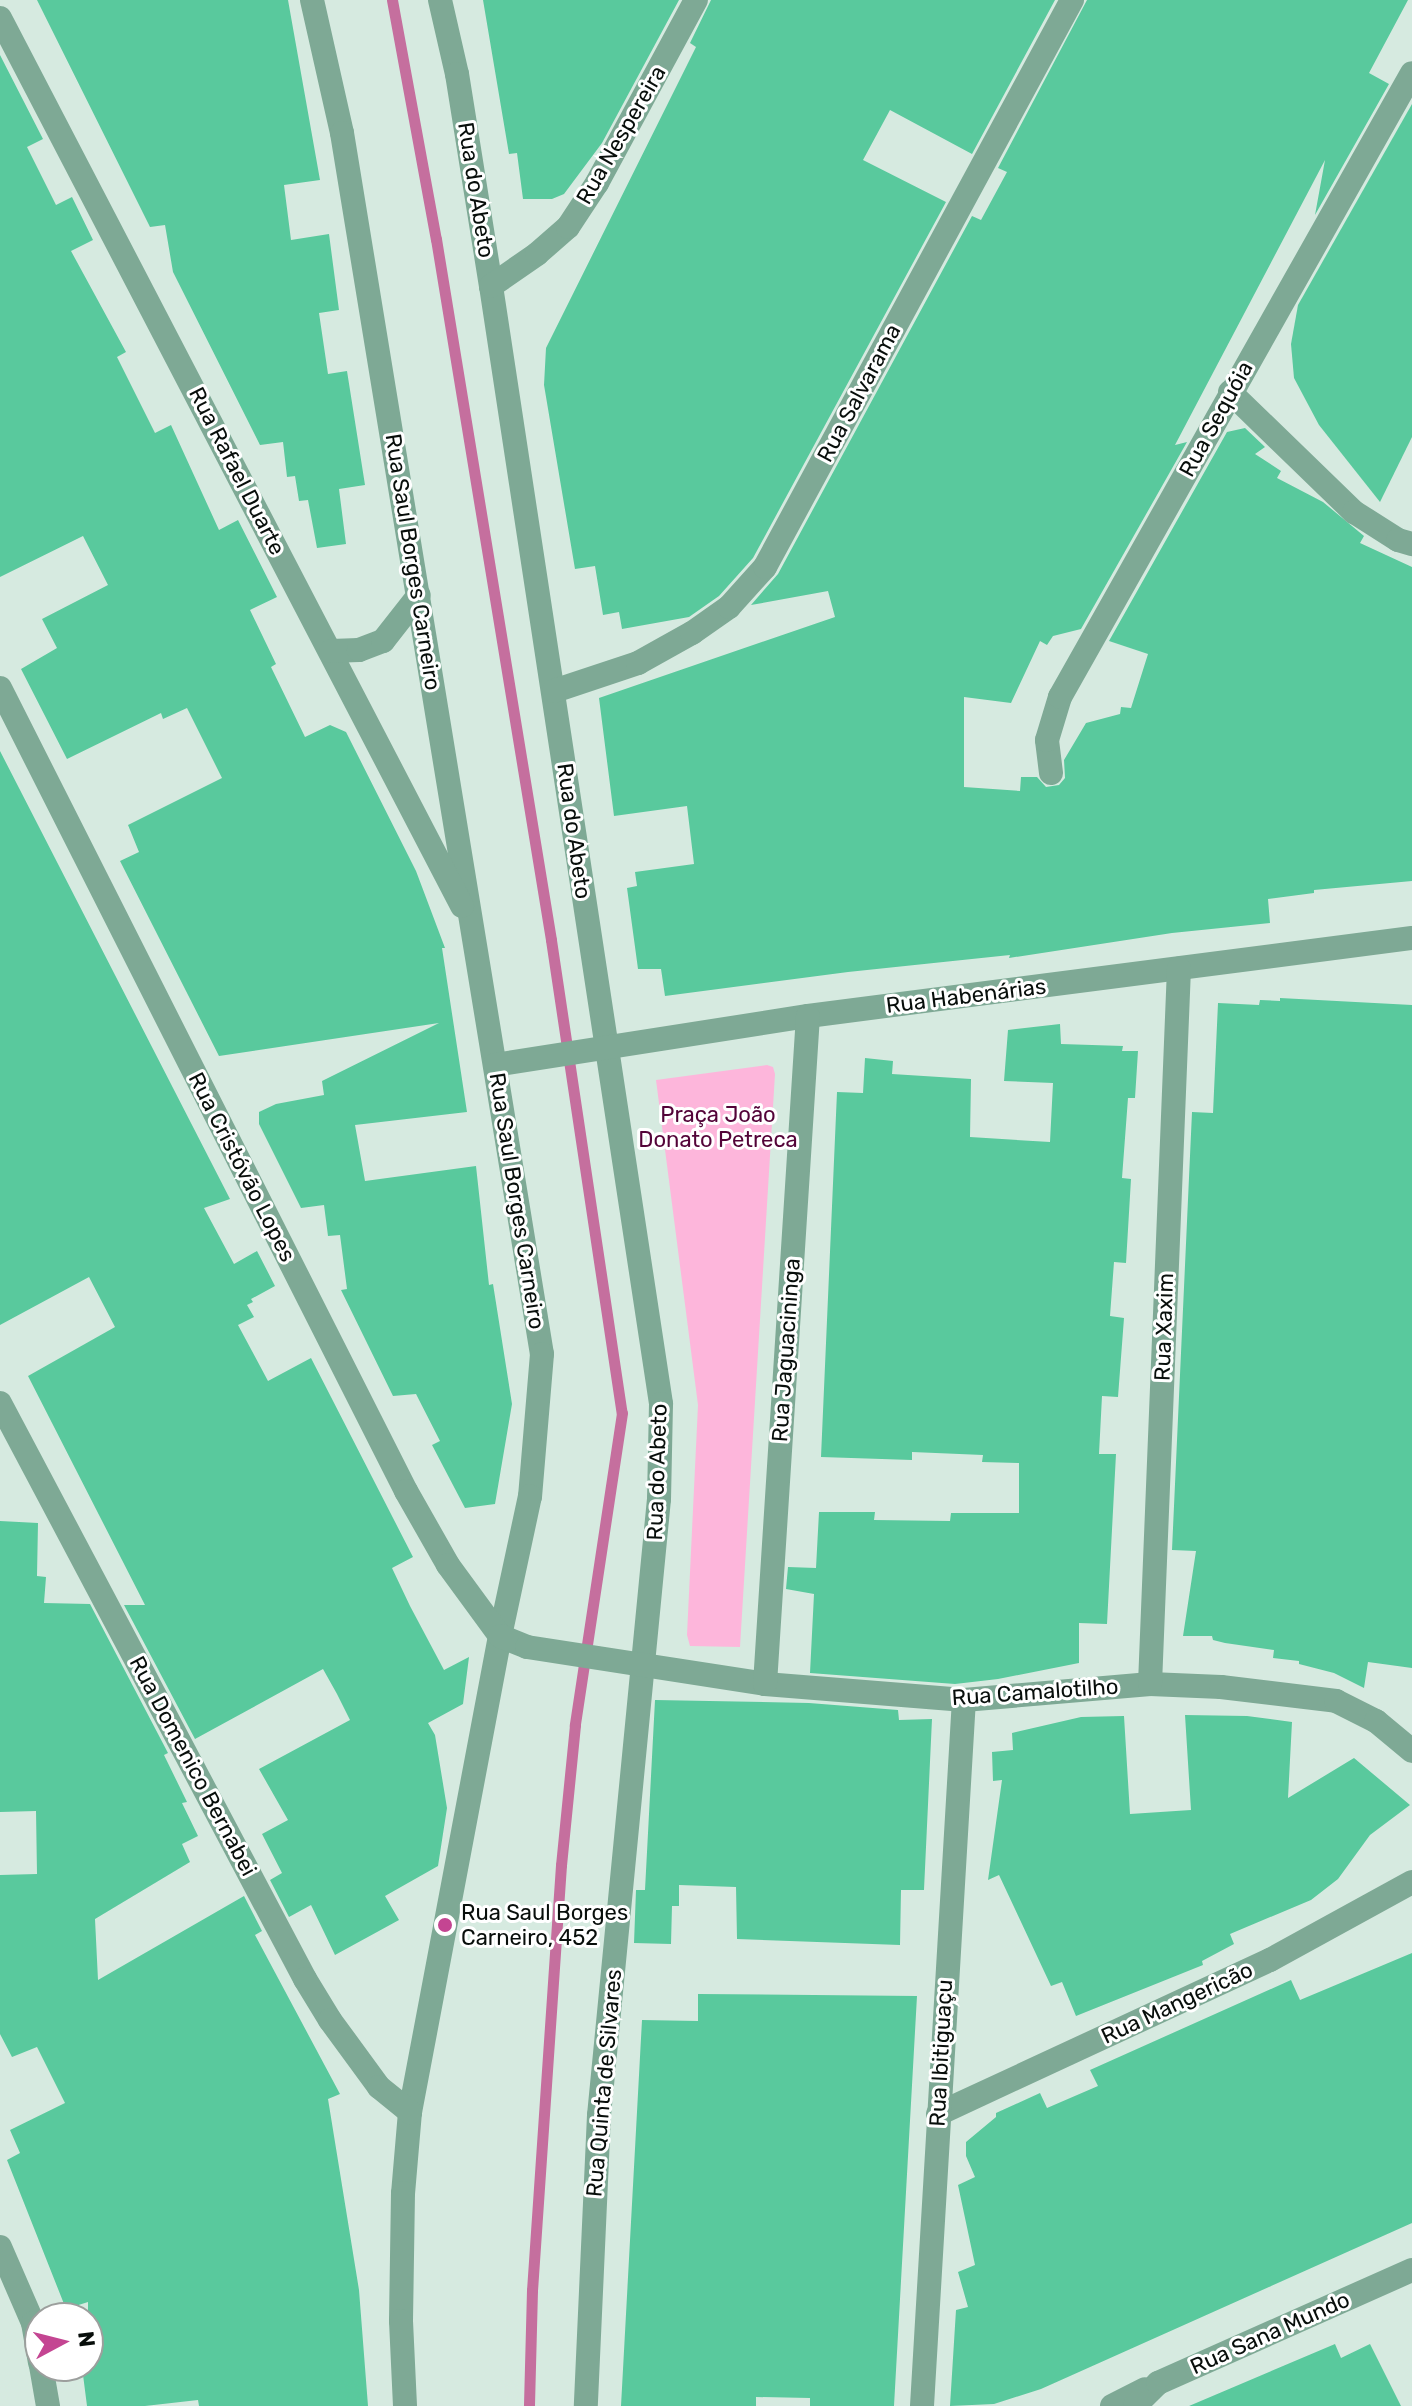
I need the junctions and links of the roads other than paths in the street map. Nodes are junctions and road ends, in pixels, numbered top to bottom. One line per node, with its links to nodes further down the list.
1 (312, 0): 10 (street, Rua Saul Borges Carneiro)
2 (440, 0): 7 (street, Rua do Abeto)
3 (696, 0): 7 (street, Rua Nespereira)
4 (1072, 0): 13 (street, Rua Salvarama)
5 (0, 18): 11 (street, Rua Rafael Duarte)
6 (1412, 73): 8 (street, Rua Sequóia)
7 (491, 286): 13 (street, Rua do Abeto)
8 (1230, 392): 9 (street); 14 (street, Rua Sequóia)
9 (1412, 544)
10 (419, 595): 11 (street); 15 (street, Rua Saul Borges Carneiro)
11 (331, 651): 15 (street, Rua Rafael Duarte)
12 (0, 688): 23 (street, Rua Cristóvão Lopes)
13 (554, 691): 19 (street, Rua do Abeto)
14 (1051, 773)
15 (472, 926): 20 (street, Rua Saul Borges Carneiro)
16 (1412, 938): 17 (street, Rua Habenárias)
17 (1179, 969): 18 (street, Rua Habenárias); 26 (street, Rua Xaxim)
18 (808, 1016): 19 (street, Rua Habenárias); 25 (street, Rua Jaguacininga)
19 (597, 1050): 20 (street, Rua Habenárias); 24 (street, Rua do Abeto)
20 (495, 1065): 23 (street, Rua Saul Borges Carneiro)
21 (0, 1403): 22 (street, Rua Domenico Bernabei)
22 (7, 1424): 30 (street, Rua Domenico Bernabei)
23 (500, 1636): 24 (street, Rua Camalotilho); 30 (street, Rua Saul Borges Carneiro)
24 (644, 1665): 25 (street, Rua Camalotilho); 39 (street, Rua Quinta de Silvares)
25 (765, 1684): 27 (street, Rua Camalotilho)
26 (1150, 1684): 27 (street, Rua Camalotilho); 28 (street, Rua Camalotilho)
27 (964, 1700): 31 (street, Rua Ibitiguaçu)
28 (1412, 1751)
29 (1412, 1882): 31 (street, Rua Mangericão)
30 (410, 2112): 38 (street, Rua Saul Borges Carneiro)
31 (938, 2114): 40 (street, Rua Ibitiguaçu)
32 (0, 2247): 34 (street)
33 (1412, 2270): 36 (street, Rua Sana Mundo)
34 (25, 2302)
35 (43, 2382): 37 (street)
36 (1158, 2383): 41 (street); 42 (street, Rua Sana Mundo)
37 (48, 2406)
38 (405, 2406)
39 (586, 2406)
40 (922, 2406)
41 (1112, 2406)
42 (1135, 2406)

